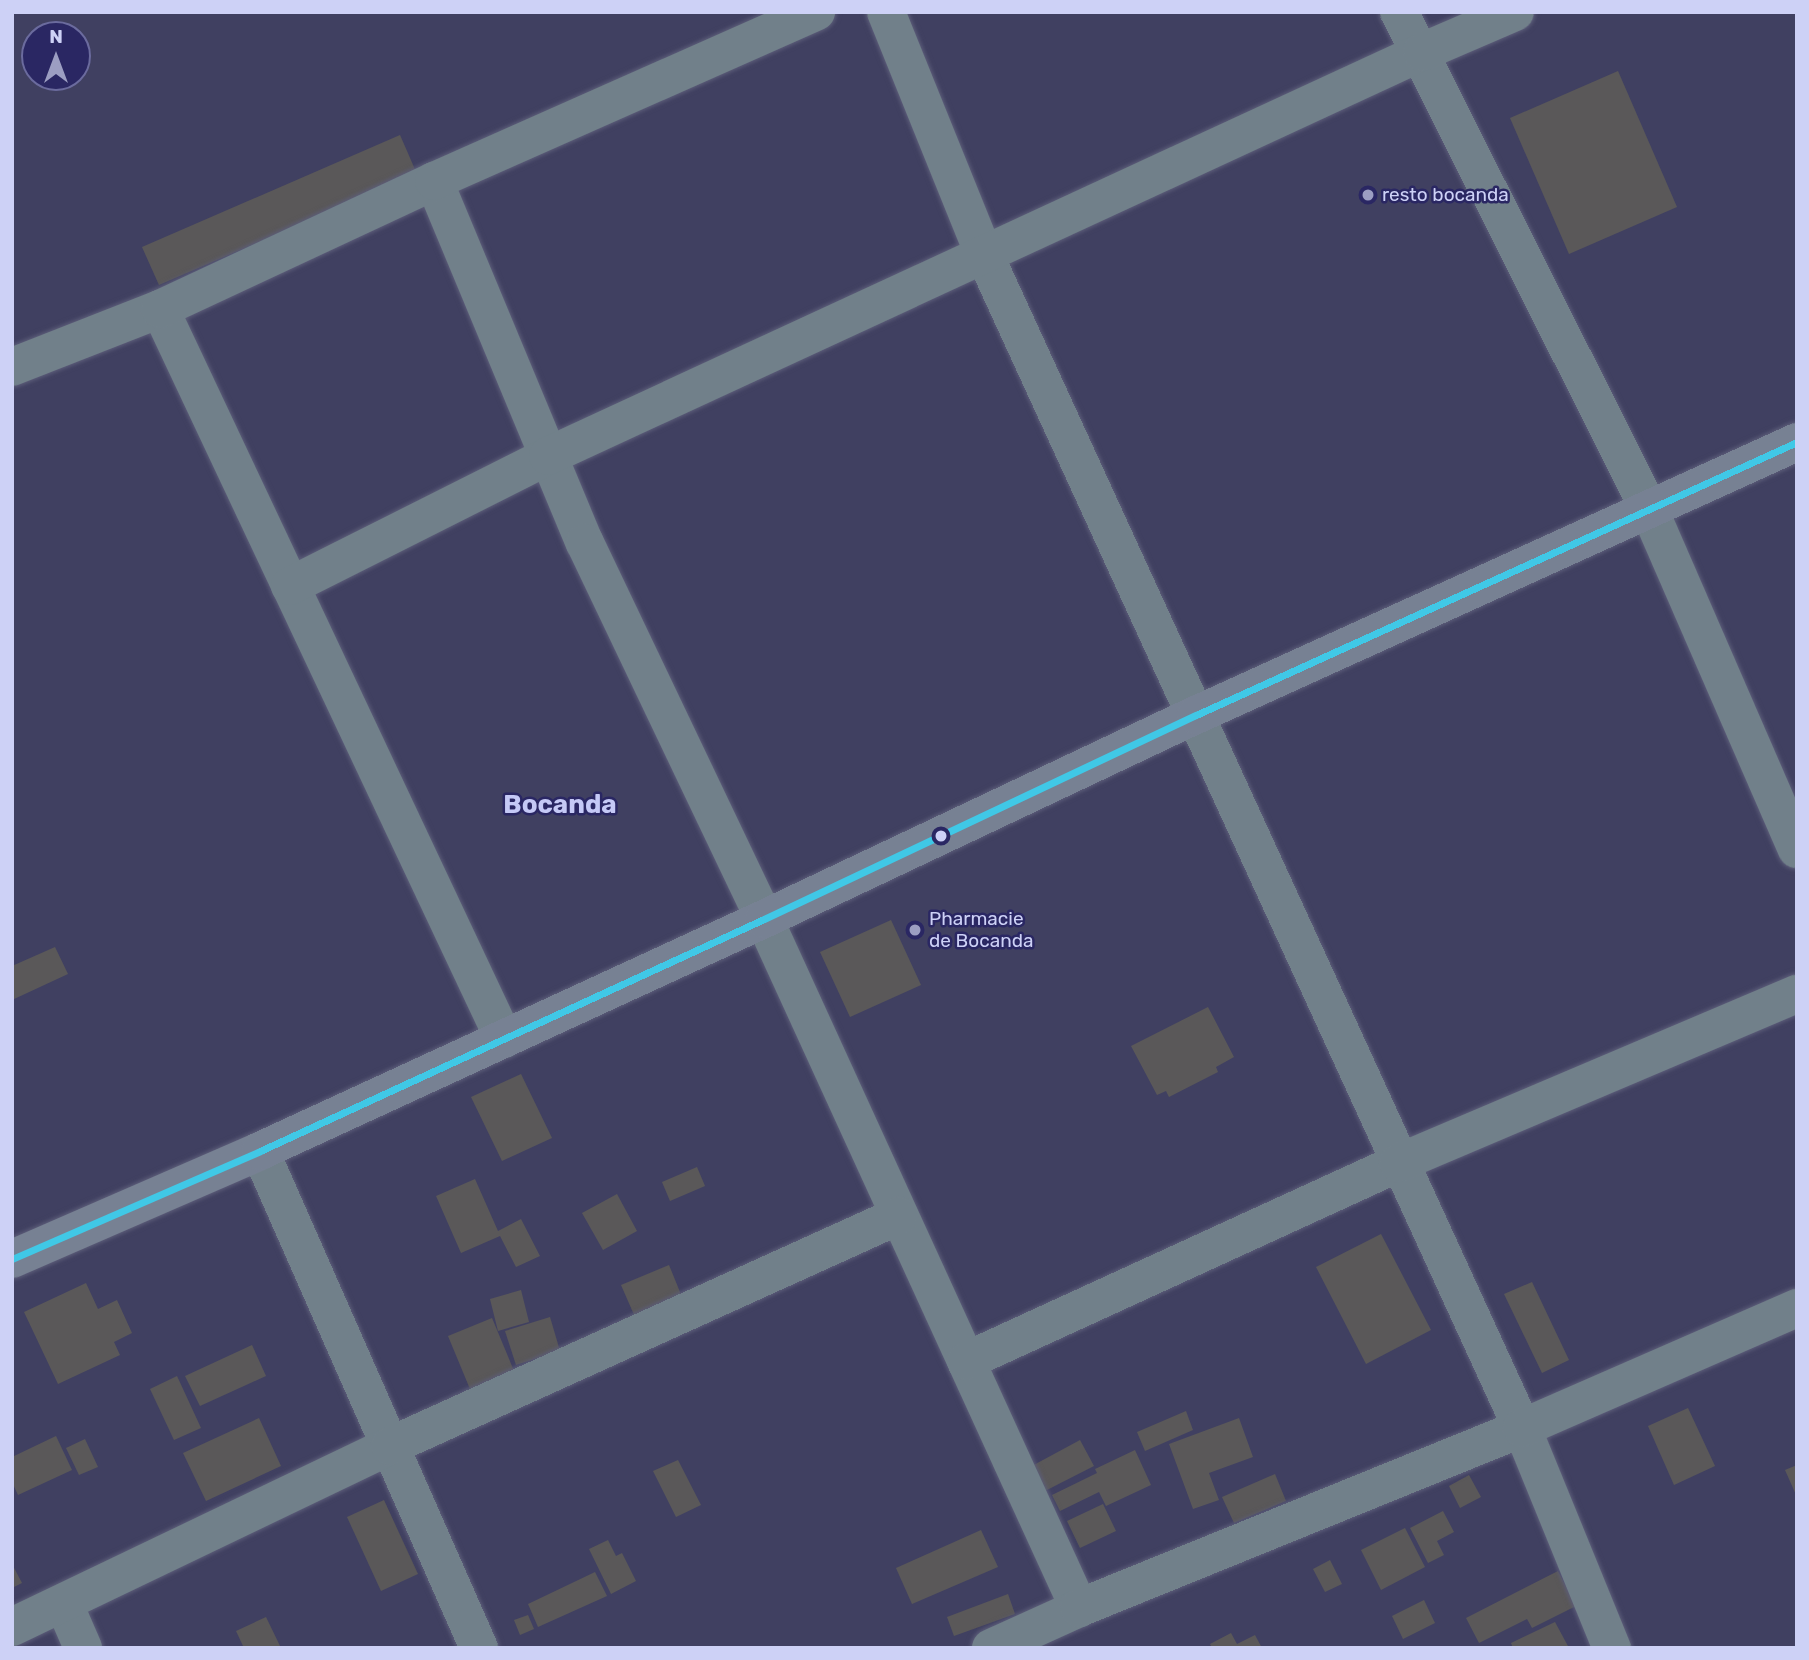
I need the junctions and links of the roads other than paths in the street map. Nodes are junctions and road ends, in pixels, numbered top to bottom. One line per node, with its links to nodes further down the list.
1 (817, 12): 6 (street)
2 (886, 12): 7 (street)
3 (1399, 12): 5 (street)
4 (1516, 12): 5 (street)
5 (1422, 52): 7 (street); 12 (street)
6 (433, 181): 8 (street); 11 (street)
7 (984, 254): 11 (street); 14 (street)
8 (160, 309): 9 (street); 13 (street)
9 (12, 367)
10 (1797, 442): 12 (main road)
11 (548, 456): 13 (street); 16 (street)
12 (1648, 507): 14 (main road); 15 (street)
13 (290, 586): 18 (street)
14 (1196, 715): 16 (main road); 20 (street)
15 (1797, 849)
16 (764, 919): 18 (main road); 21 (street)
17 (1797, 994): 20 (street)
18 (504, 1039): 19 (main road)
19 (260, 1151): 22 (main road); 26 (street)
20 (1398, 1163): 24 (street); 25 (street)
21 (898, 1216): 24 (street); 26 (street)
22 (12, 1259)
23 (1797, 1308): 25 (street)
24 (966, 1361): 28 (street)
25 (1522, 1428): 28 (street); 33 (street)
26 (390, 1446): 27 (street); 31 (street)
27 (64, 1604): 29 (street); 30 (street)
28 (1079, 1608): 32 (street)
29 (12, 1627)
30 (83, 1648)
31 (479, 1648)
32 (991, 1648)
33 (1612, 1648)

